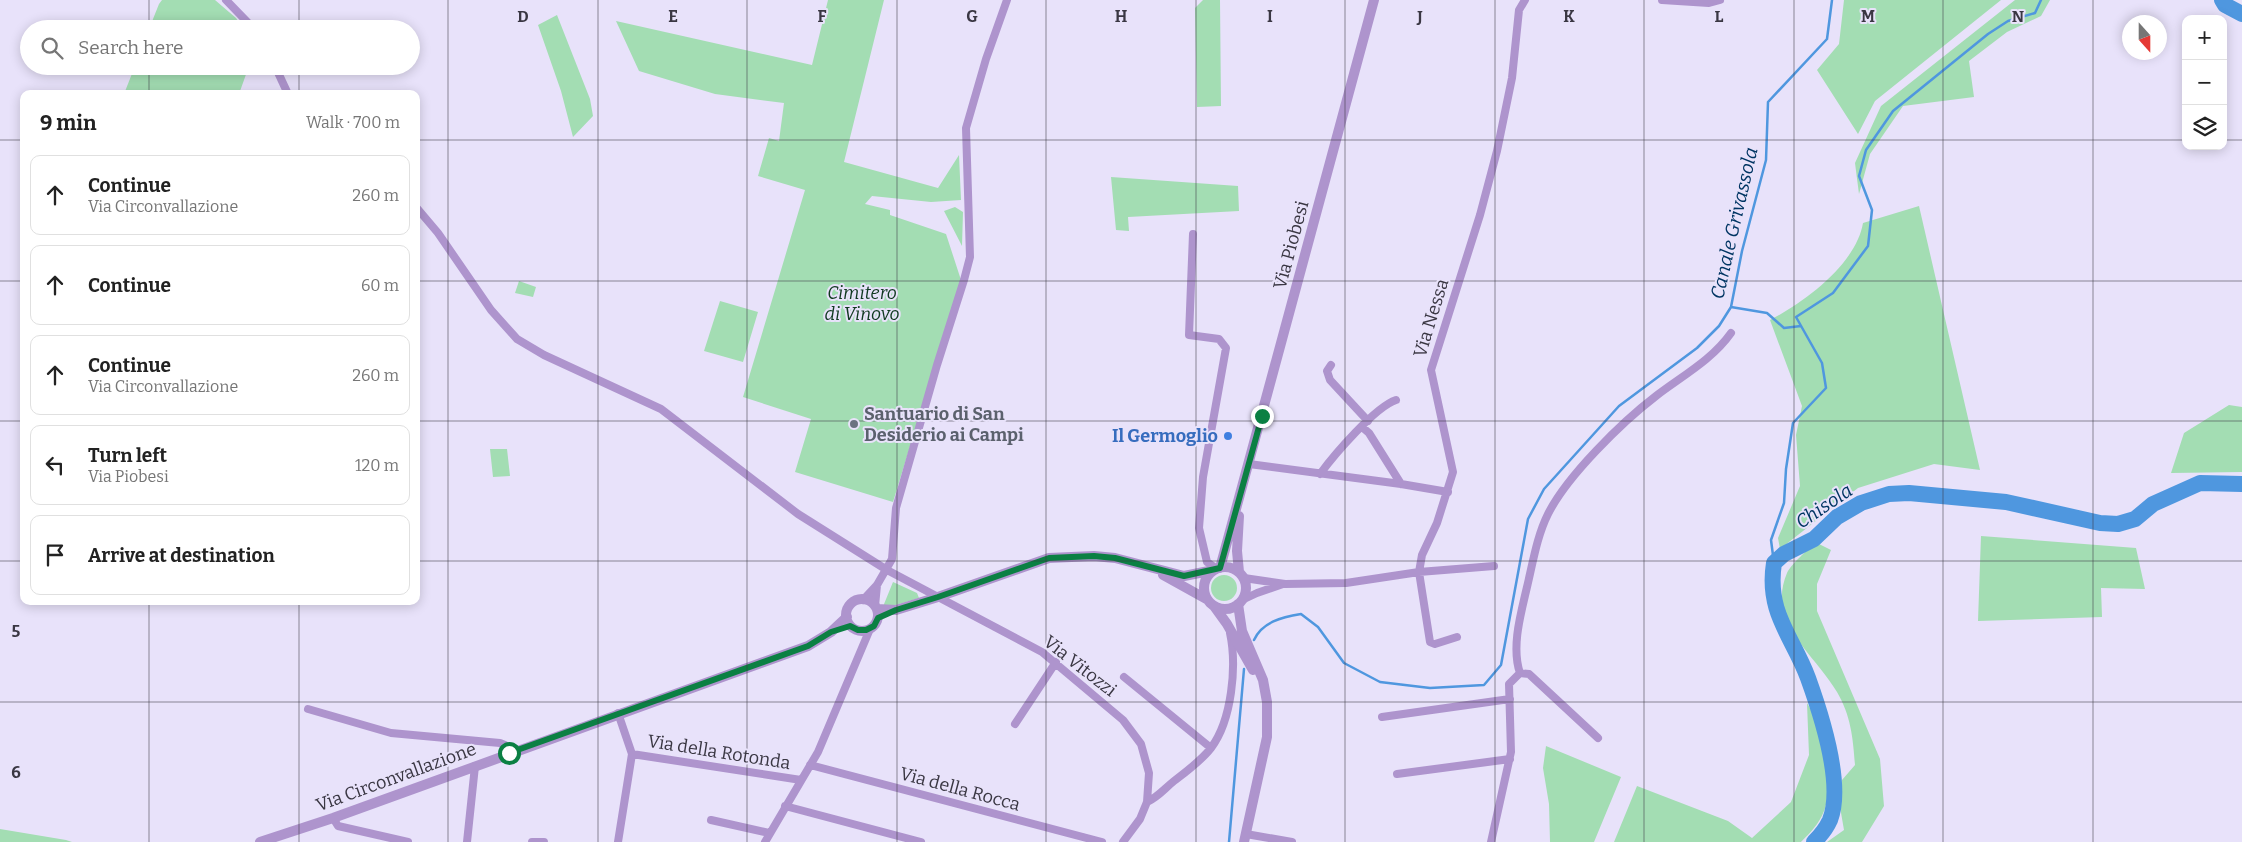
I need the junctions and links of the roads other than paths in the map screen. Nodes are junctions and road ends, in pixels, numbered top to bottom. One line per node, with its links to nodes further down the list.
1 (226, 0): 7 (street)
2 (1007, 0): 24 (street)
3 (1374, 0): 16 (street, Via Piobesi)
4 (1525, 0): 19 (street, Via Nessa)
5 (1662, 0): 6 (street)
6 (1720, 0)
7 (245, 20)
8 (280, 75): 9 (street)
9 (286, 90)
10 (420, 212): 24 (street, Via Vitozzi)
11 (1193, 234): 23 (street)
12 (1731, 333): 39 (street)
13 (1331, 364): 15 (street)
14 (1396, 400): 15 (street)
15 (1365, 424): 17 (street); 18 (street)
16 (1249, 464): 17 (street); 20 (street, Via Piobesi)
17 (1320, 474): 18 (street)
18 (1401, 484): 19 (street)
19 (1448, 492): 25 (street, Via Nessa)
20 (1240, 499): 23 (street, Via Piobesi); 26 (street, Via Piobesi)
21 (1494, 566): 25 (street)
22 (1153, 569): 23 (street); 29 (street); 31 (street)
23 (1217, 569): 26 (street); 31 (street)
24 (887, 570): 28 (street); 29 (street, Via Vitozzi)
25 (1419, 572): 27 (street); 37 (street)
26 (1242, 575): 27 (street); 32 (street)
27 (1285, 584): 32 (street)
28 (877, 585): 30 (street); 33 (street)
29 (938, 597): 33 (street); 38 (street, Via Vitozzi)
30 (863, 600): 33 (street); 34 (street)
31 (1211, 602): 32 (street); 35 (street)
32 (1240, 602): 42 (street)
33 (876, 611): 36 (street)
34 (848, 621): 36 (street); 44 (street, Via Circonvallazione)
35 (1228, 624): 42 (street); 48 (street)
36 (866, 634): 52 (street)
37 (1456, 637)
38 (1056, 662): 46 (street); 56 (street, Via Vitozzi)
39 (1520, 673): 41 (street); 47 (street)
40 (1124, 677): 48 (street)
41 (1510, 699): 45 (street); 51 (street)
42 (1267, 702): 61 (street)
43 (308, 709): 49 (street)
44 (618, 714): 49 (street, Via Circonvallazione); 50 (street)
45 (1382, 717)
46 (1016, 724)
47 (1598, 738)
48 (1211, 748): 56 (street)
49 (509, 753): 53 (street, Via Circonvallazione)
50 (632, 754): 55 (street, Via della Rotonda); 67 (street)
51 (1510, 758): 54 (street); 73 (street)
52 (810, 765): 55 (street); 70 (street, Via della Rocca)
53 (474, 766): 58 (street, Via Circonvallazione); 64 (street)
54 (1397, 774)
55 (801, 780): 57 (street)
56 (1147, 802): 71 (street)
57 (785, 806): 60 (street); 69 (street)
58 (333, 818): 62 (street, Via Circonvallazione); 63 (street)
59 (711, 820): 60 (street)
60 (769, 833): 68 (street)
61 (1245, 838): 72 (street)
62 (262, 842)
63 (408, 842)
64 (468, 842)
65 (532, 842): 66 (street)
66 (544, 842)
67 (618, 842)
68 (765, 842)
69 (921, 842)
70 (1102, 842)
71 (1124, 842)
72 (1292, 842)
73 (1491, 842)

